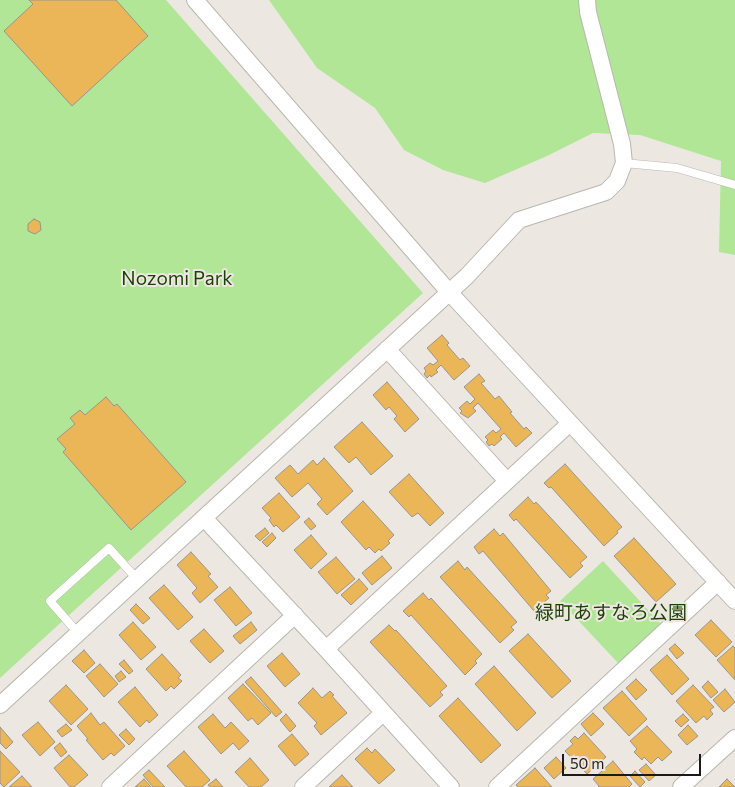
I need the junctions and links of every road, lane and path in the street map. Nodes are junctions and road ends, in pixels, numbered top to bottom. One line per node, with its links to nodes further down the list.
1 (195, 0): 5 (street)
2 (587, 0): 3 (street)
3 (624, 163): 4 (lane); 5 (street)
4 (735, 185)
5 (450, 292): 6 (street); 7 (street)
6 (386, 349): 8 (street); 9 (street)
7 (570, 423): 8 (street); 11 (street)
8 (507, 481): 15 (street)
9 (204, 518): 10 (street); 13 (street)
10 (137, 579): 14 (street); 14 (lane)
11 (718, 582): 12 (street); 22 (street)
12 (735, 601)
13 (295, 615): 15 (street); 19 (street)
14 (78, 633): 16 (street)
15 (326, 648): 17 (street)
16 (0, 705)
17 (383, 713): 20 (street); 21 (street)
18 (735, 738): 23 (street)
19 (110, 787)
20 (303, 787)
21 (451, 787)
22 (497, 787)
23 (681, 787)

